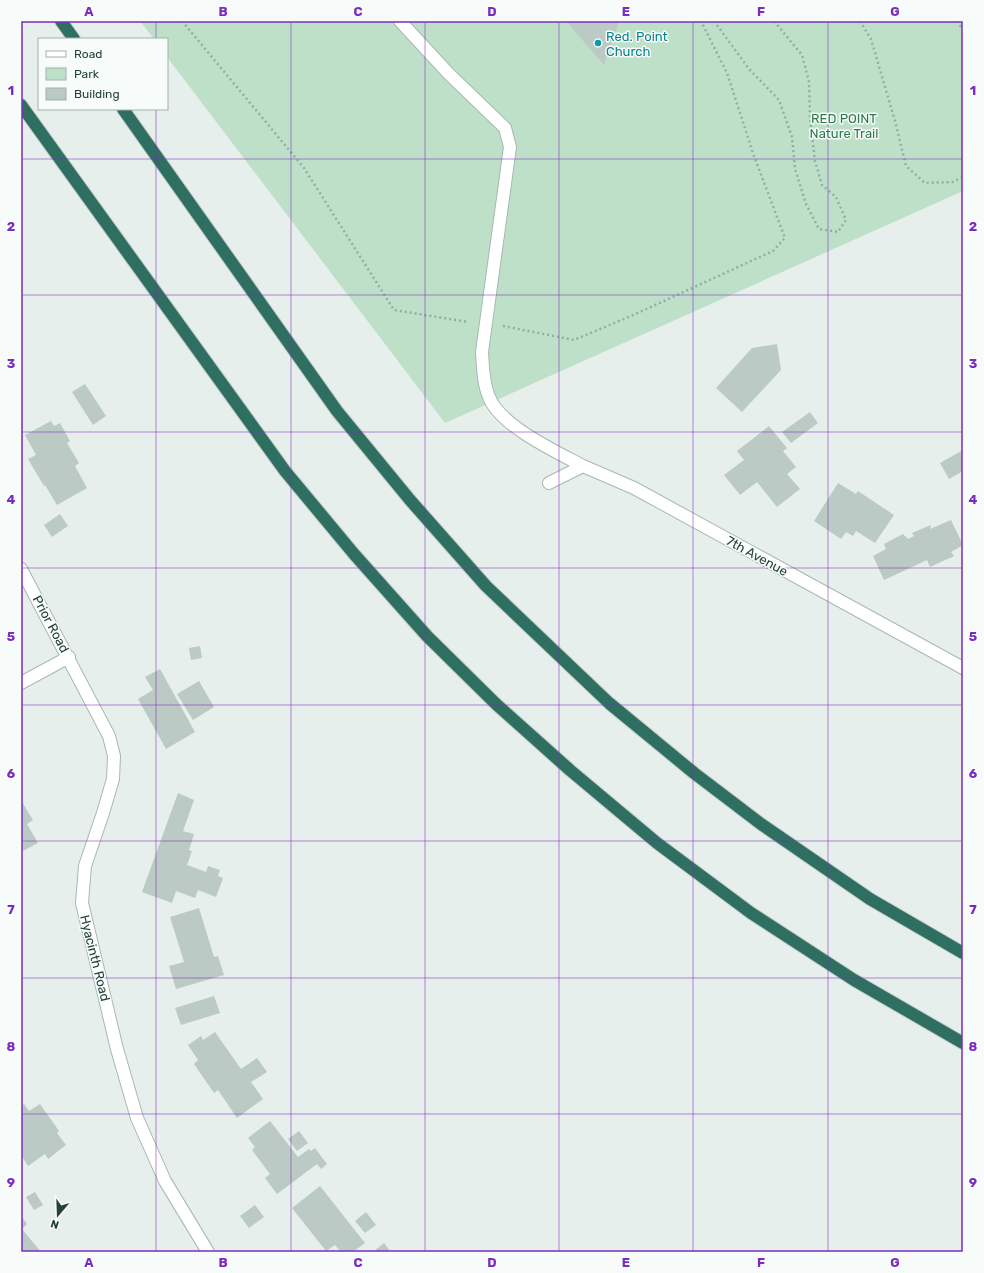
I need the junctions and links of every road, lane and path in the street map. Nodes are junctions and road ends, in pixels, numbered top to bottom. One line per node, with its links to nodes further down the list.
1 (61, 21): 10 (highway)
2 (182, 21): 14 (path)
3 (400, 21): 14 (street, 7th Avenue)
4 (701, 21): 14 (path)
5 (714, 21): 6 (path)
6 (774, 21)
7 (860, 21): 13 (path)
8 (957, 21): 9 (path)
9 (963, 30)
10 (73, 38)
11 (21, 104): 22 (highway)
12 (124, 110): 21 (highway)
13 (963, 177)
14 (486, 324): 15 (street, 7th Avenue)
15 (583, 466): 16 (street); 19 (street, 7th Avenue)
16 (549, 483)
17 (21, 569): 18 (street, Prior Road)
18 (69, 657): 20 (street); 23 (street, Hyacinth Road)
19 (963, 668)
20 (21, 683)
21 (963, 953)
22 (963, 1043)
23 (208, 1252)

